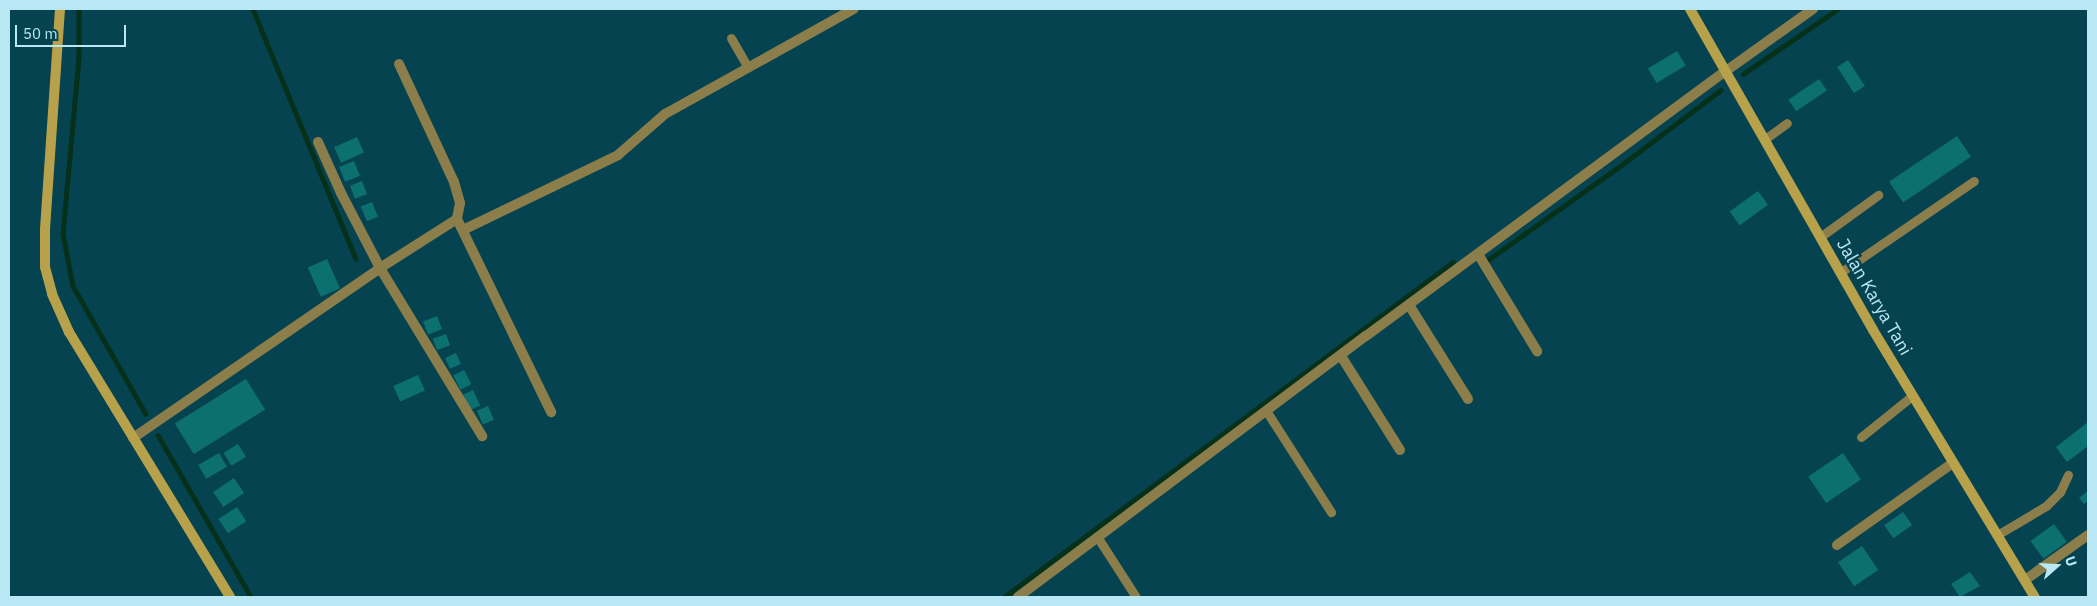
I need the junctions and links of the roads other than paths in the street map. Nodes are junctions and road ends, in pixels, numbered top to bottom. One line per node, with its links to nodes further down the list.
1 (60, 9): 29 (street)
2 (854, 9): 7 (street)
3 (1690, 9): 8 (street, Jalan Karya Tani)
4 (1813, 9): 8 (street)
5 (731, 38): 7 (lane)
6 (399, 64): 14 (street)
7 (748, 68): 15 (street)
8 (1726, 71): 10 (street, Jalan Karya Tani); 17 (street)
9 (1787, 124): 10 (lane)
10 (1765, 139): 16 (street, Jalan Karya Tani)
11 (318, 142): 18 (street)
12 (1974, 181): 19 (lane)
13 (1878, 195): 16 (lane)
14 (458, 219): 15 (street); 18 (street)
15 (463, 230): 25 (street)
16 (1820, 237): 19 (street, Jalan Karya Tani)
17 (1478, 254): 20 (street); 21 (street)
18 (380, 268): 27 (street); 29 (street)
19 (1840, 272): 23 (street, Jalan Karya Tani)
20 (1409, 305): 22 (street); 24 (street)
21 (1537, 351)
22 (1341, 356): 26 (street); 30 (street)
23 (1912, 396): 28 (lane); 31 (street, Jalan Karya Tani)
24 (1468, 399)
25 (551, 412)
26 (1267, 412): 33 (lane); 36 (street)
27 (482, 436)
28 (1861, 437)
29 (132, 438): 39 (street)
30 (1400, 450)
31 (1953, 463): 34 (street, Jalan Karya Tani); 37 (street)
32 (2068, 475): 34 (lane)
33 (1331, 512)
34 (1997, 535): 38 (street, Jalan Karya Tani)
35 (2088, 535): 38 (street)
36 (1098, 538): 40 (street); 41 (lane)
37 (1837, 545)
38 (2025, 580): 42 (street, Jalan Karya Tani)
39 (230, 597)
40 (1018, 597)
41 (1136, 597)
42 (2035, 597)

